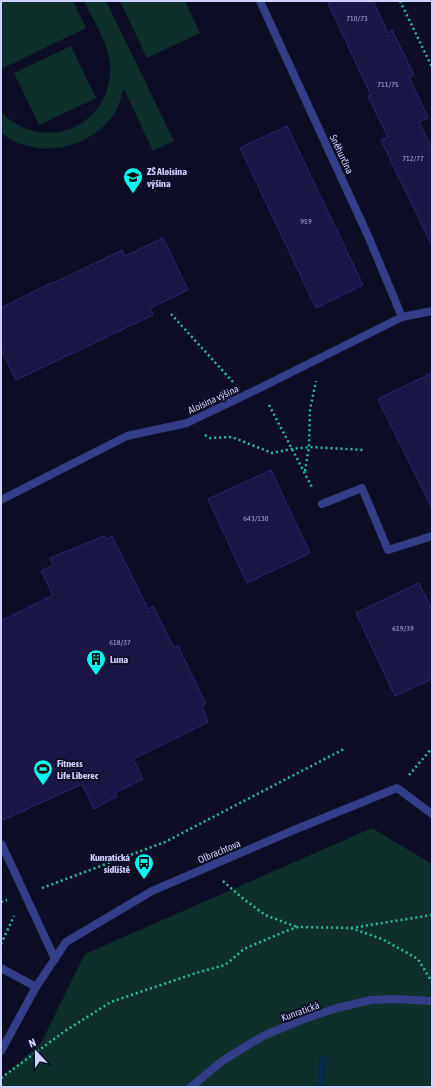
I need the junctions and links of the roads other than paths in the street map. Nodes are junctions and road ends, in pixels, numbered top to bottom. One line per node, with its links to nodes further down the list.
1 (260, 1): 3 (street, Sněhurčina)
2 (432, 311): 3 (street, Aloisina výšina)
3 (402, 317): 4 (street, Aloisina výšina)
4 (1, 500)
5 (322, 504): 6 (street)
6 (432, 536)
7 (432, 814): 9 (street, Olbrachtova)
8 (2, 845): 9 (street)
9 (55, 959): 11 (street, Olbrachtova)
10 (1, 968): 11 (street)
11 (36, 987): 13 (street, Olbrachtova)
12 (432, 1001): 14 (street, Kunratická)
13 (1, 1052)
14 (191, 1087)

